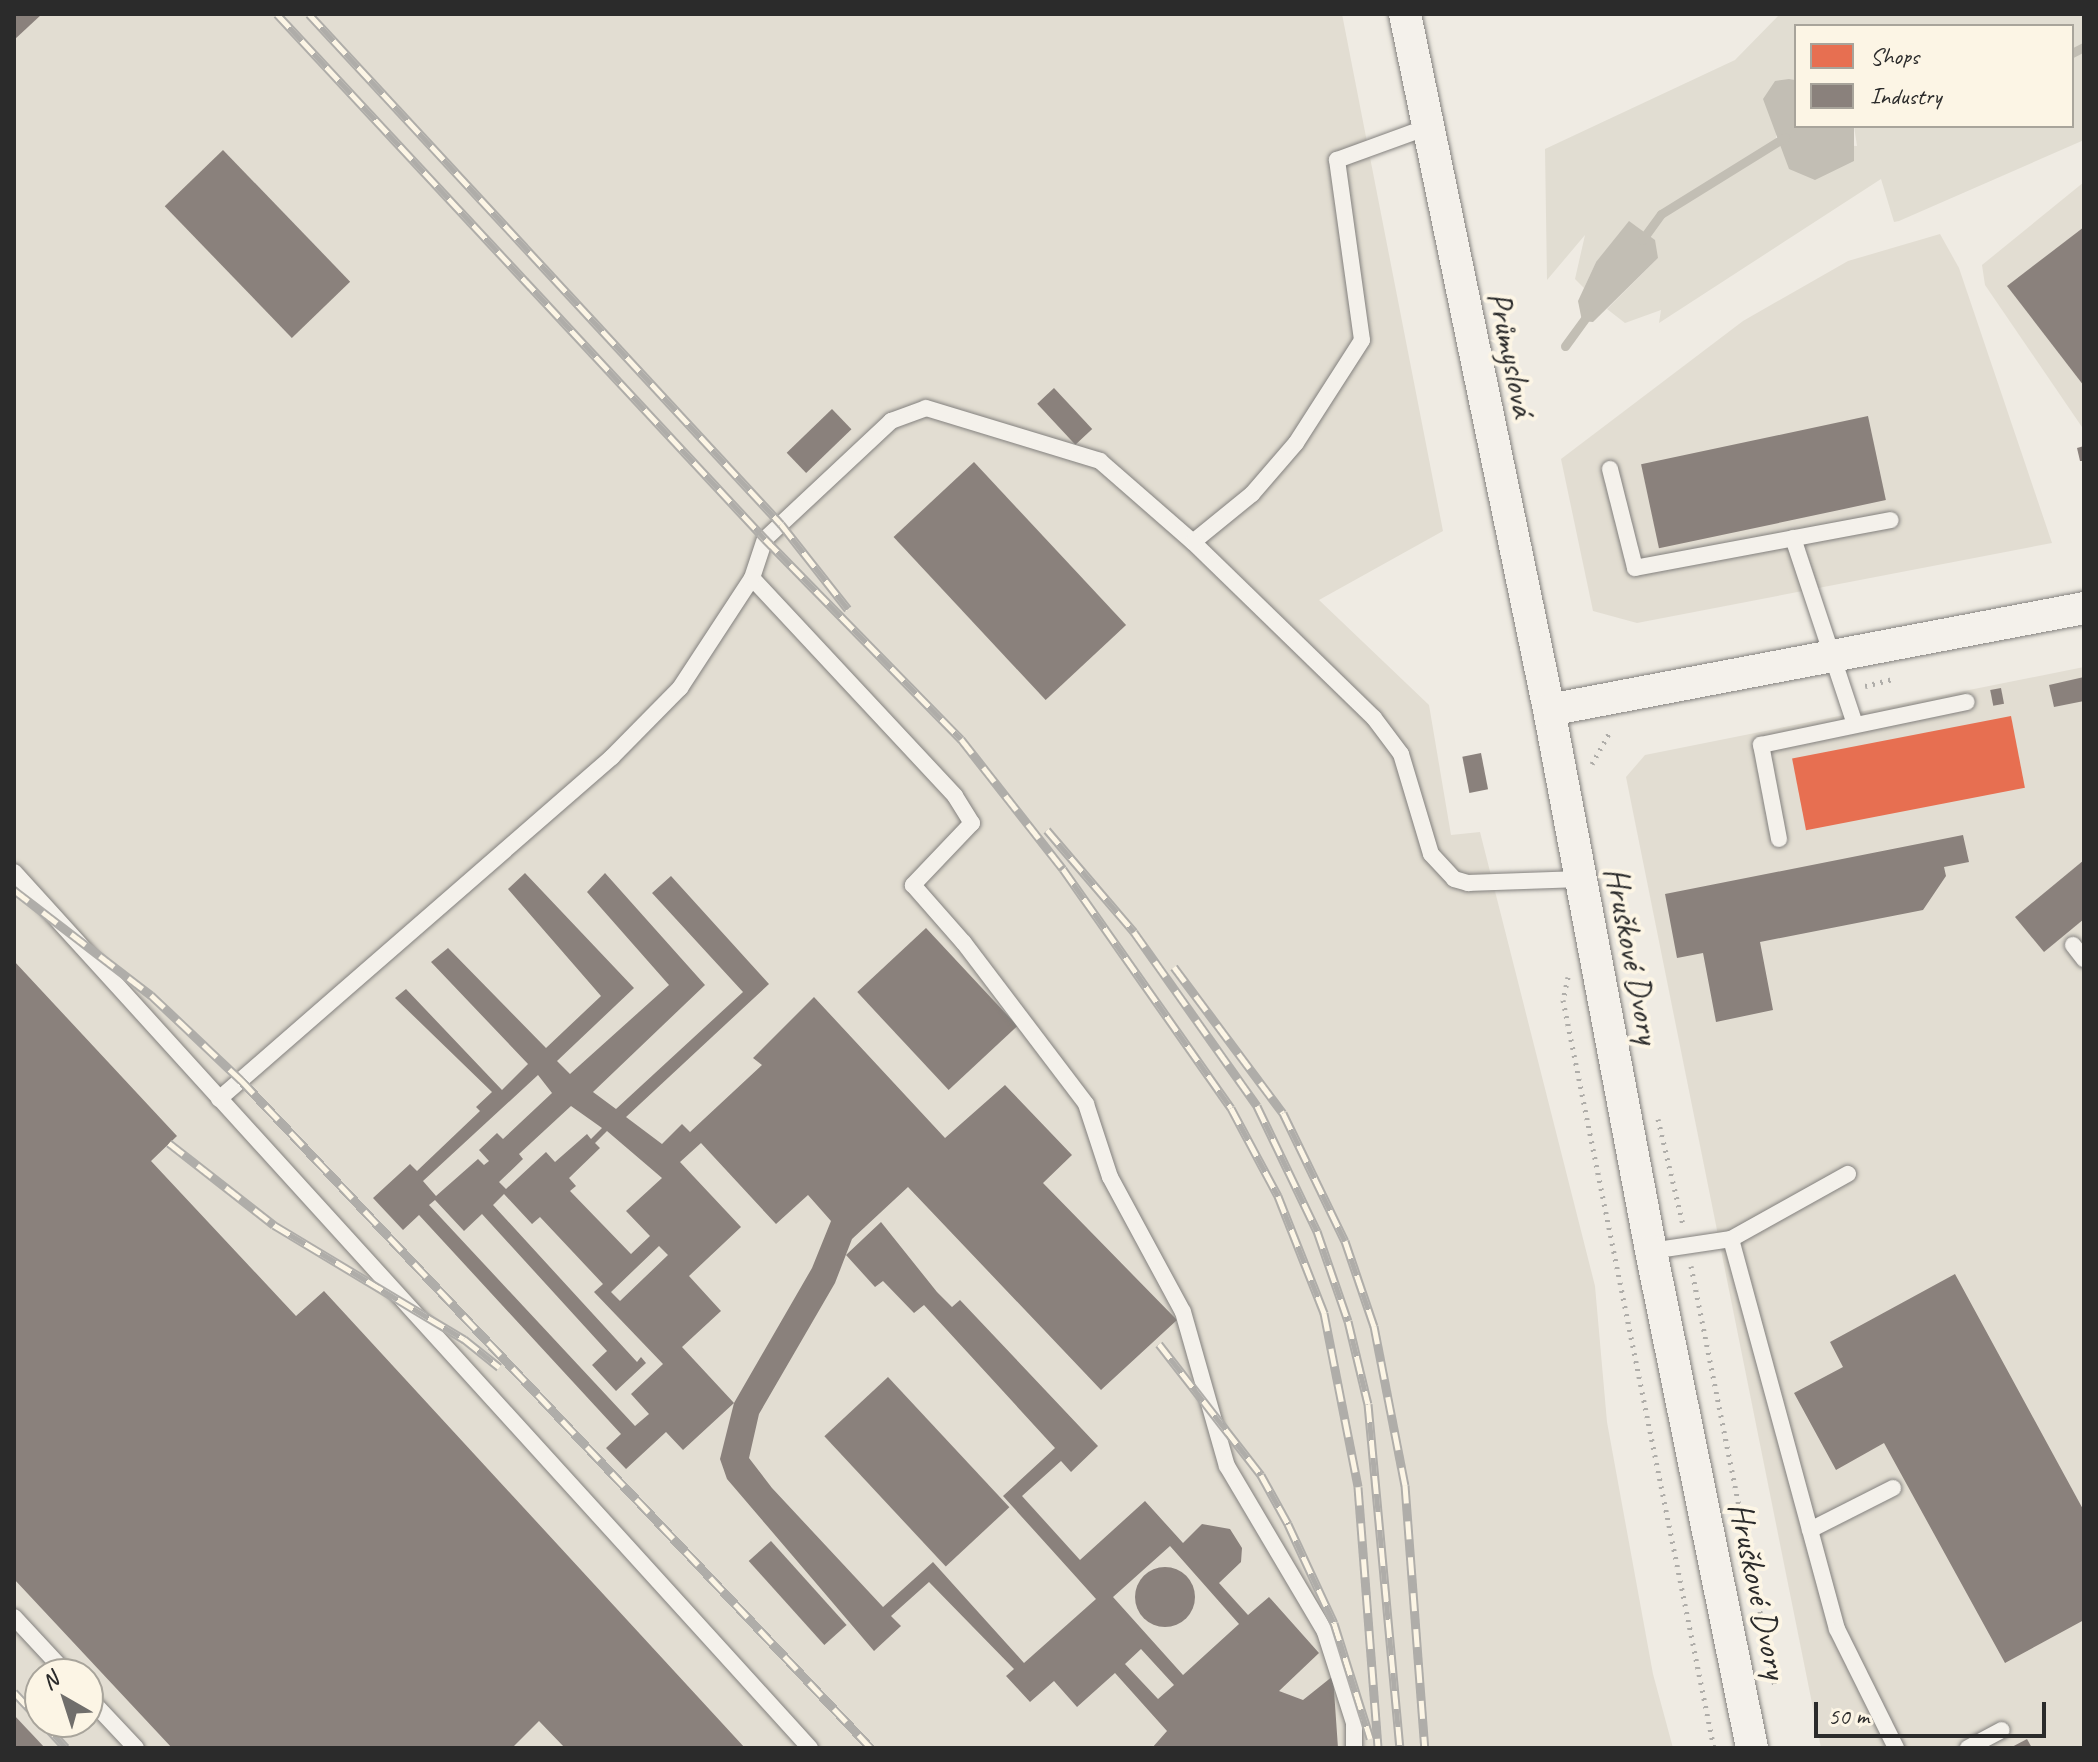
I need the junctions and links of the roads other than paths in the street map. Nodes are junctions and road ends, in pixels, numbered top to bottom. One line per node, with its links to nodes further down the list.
1 (1405, 14): 2 (street, Průmyslová)
2 (1425, 128): 6 (lane); 11 (street, Průmyslová)
3 (1610, 469): 5 (lane)
4 (1891, 520): 5 (lane)
5 (1793, 538): 9 (lane)
6 (1193, 542): 7 (lane); 15 (lane)
7 (752, 578): 16 (lane); 28 (lane)
8 (2084, 608): 9 (street)
9 (1830, 653): 11 (street); 12 (lane)
10 (1967, 702): 12 (lane)
11 (1549, 710): 15 (street, Hruškové Dvory)
12 (1855, 724): 13 (lane)
13 (1779, 839)
14 (14, 872): 16 (lane)
15 (1580, 879): 19 (street, Hruškové Dvory)
16 (219, 1099): 27 (lane)
17 (1848, 1174): 18 (lane)
18 (1731, 1239): 19 (lane); 21 (lane)
19 (1651, 1251): 29 (street, Hruškové Dvory)
20 (1893, 1488): 21 (lane)
21 (1810, 1530): 30 (lane)
22 (14, 1617): 23 (lane)
23 (52, 1658)
24 (104, 1714): 26 (lane)
25 (2002, 1730): 31 (lane)
26 (136, 1748)
27 (810, 1748)
28 (1354, 1748)
29 (1752, 1748)
30 (1896, 1748)
31 (1968, 1748)

